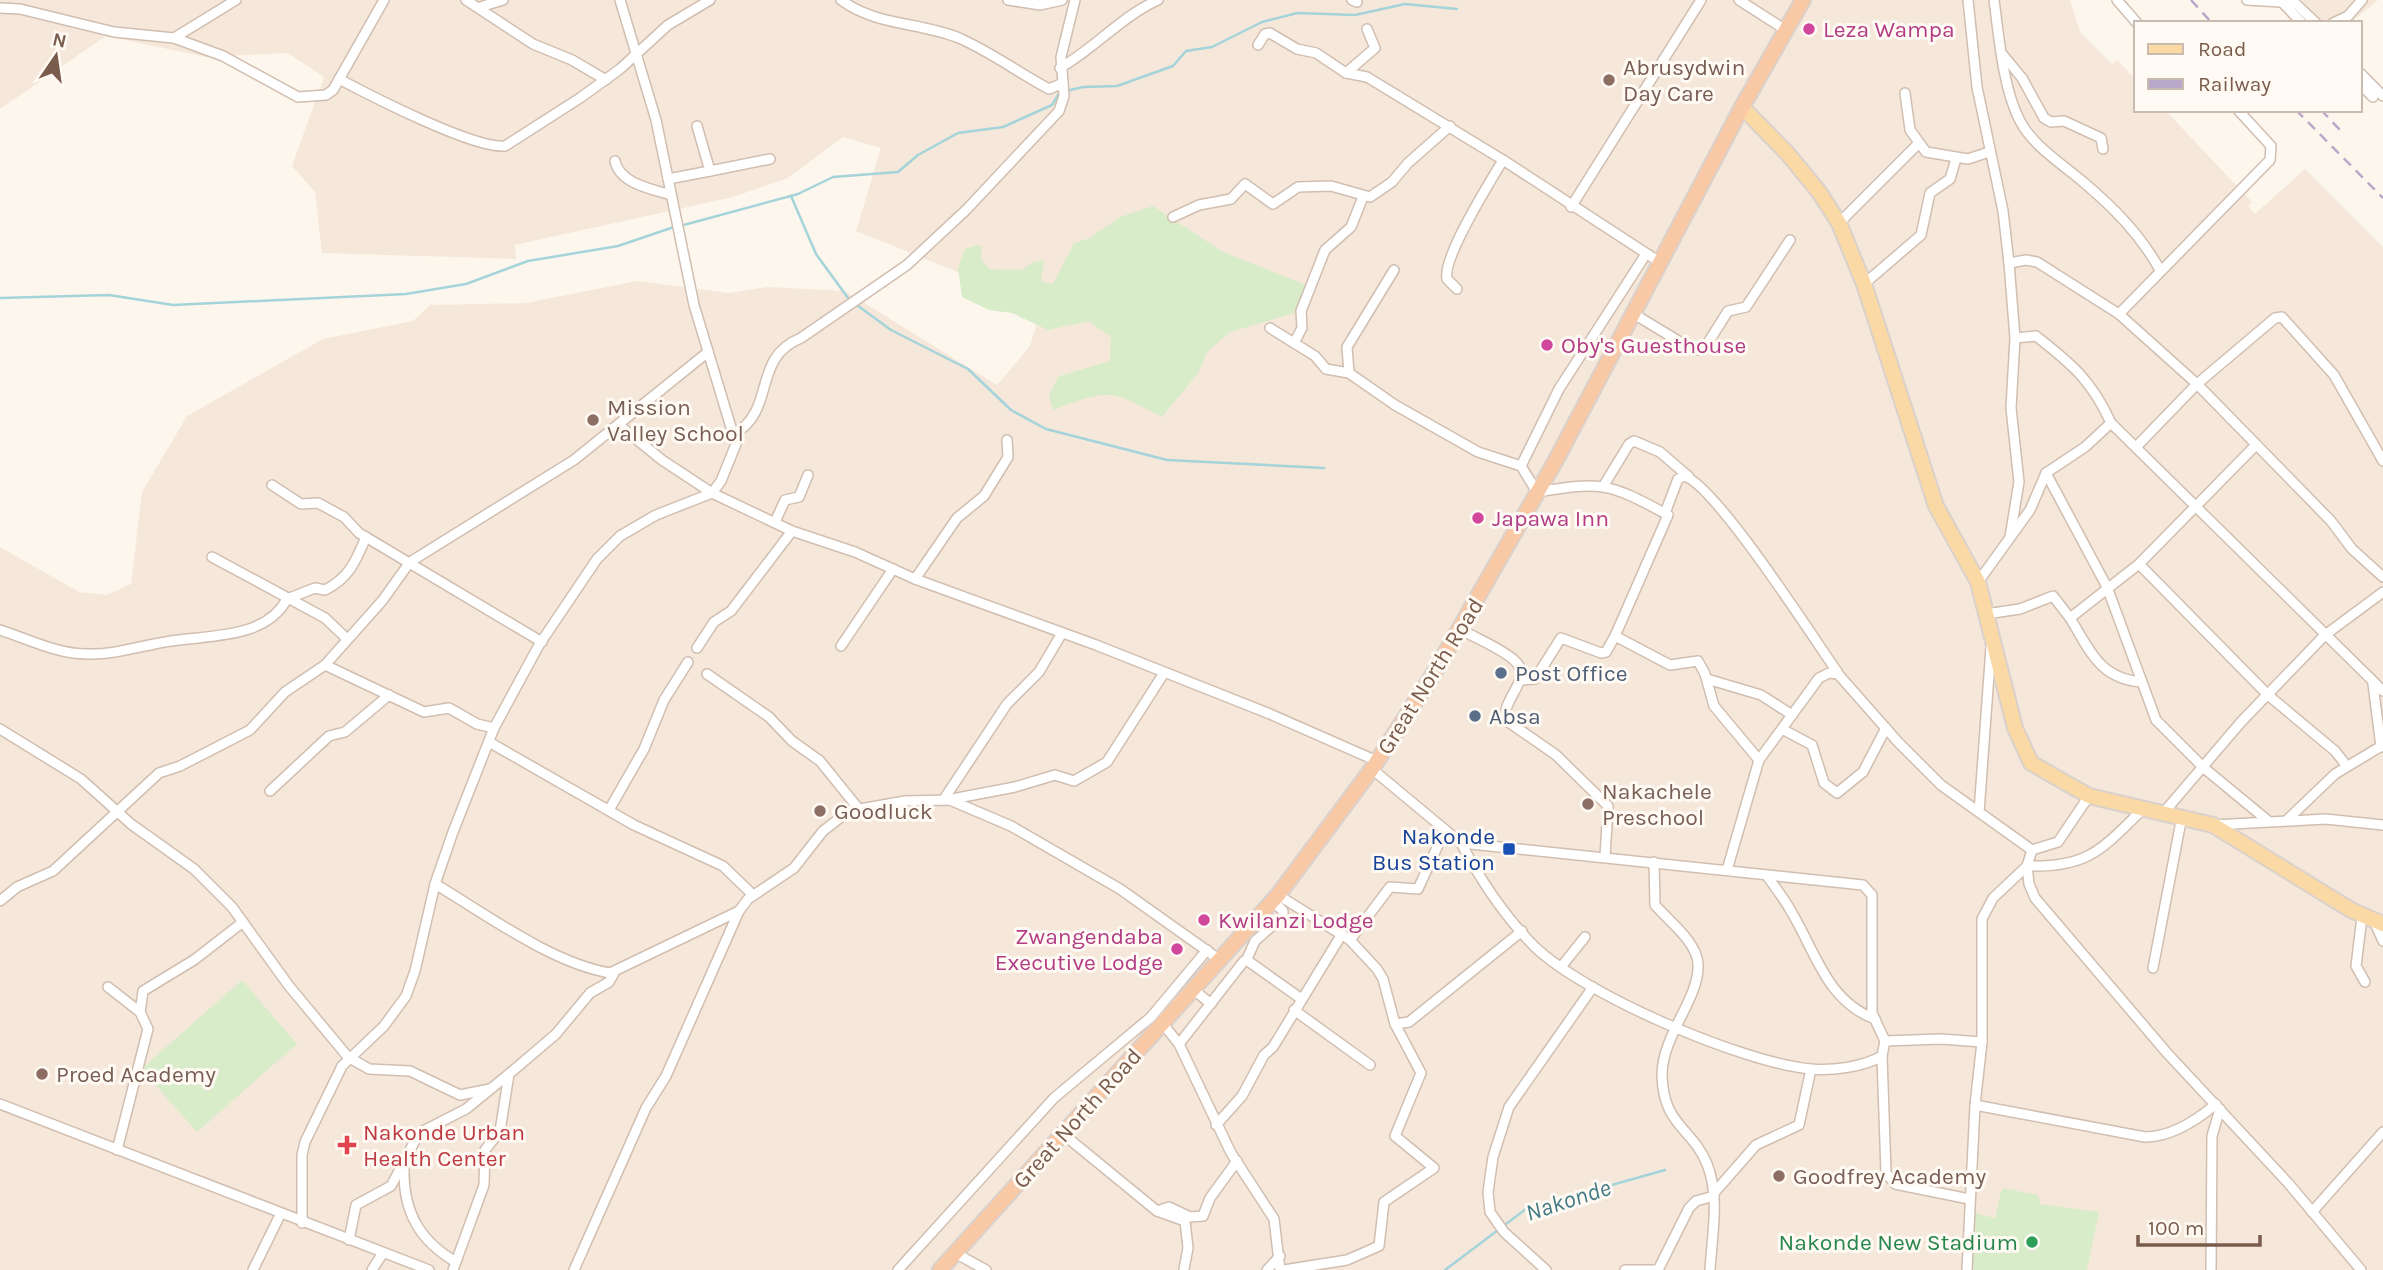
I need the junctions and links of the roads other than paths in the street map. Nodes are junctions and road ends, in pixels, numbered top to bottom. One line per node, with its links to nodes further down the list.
1 (236, 0): 29 (street)
2 (384, 0): 36 (street)
3 (466, 0): 21 (street)
4 (503, 0): 21 (street)
5 (620, 0): 31 (street)
6 (710, 0): 31 (street)
7 (841, 0): 38 (street)
8 (1008, 0): 9 (street)
9 (1062, 0)
10 (1075, 0): 33 (street)
11 (1158, 0): 33 (street)
12 (1701, 0): 57 (street)
13 (1739, 0): 28 (street)
14 (1803, 0): 28 (highway, Great North Road)
15 (1968, 0): 48 (street)
16 (1994, 0): 32 (street)
17 (2116, 0): 23 (street)
18 (2247, 0): 19 (street)
19 (2280, 0): 24 (street); 25 (street)
20 (2362, 0): 26 (street)
21 (480, 7): 37 (street)
22 (0, 8): 29 (street)
23 (2135, 21)
24 (2300, 21)
25 (2314, 21)
26 (2337, 21)
27 (1367, 29): 34 (street)
28 (1787, 31): 42 (highway, Great North Road)
29 (174, 38): 36 (street)
30 (1258, 45): 34 (street)
31 (634, 54): 37 (street); 54 (street)
32 (2001, 54): 47 (street); 65 (street)
33 (1060, 68): 38 (street)
34 (1346, 73): 45 (street)
35 (2362, 75): 41 (street)
36 (339, 79): 37 (street)
37 (606, 80)
38 (1063, 83): 78 (street)
39 (2362, 85): 41 (street)
40 (1905, 93): 46 (street)
41 (2379, 93)
42 (1742, 107): 59 (main road); 62 (highway, Great North Road)
43 (2240, 112): 65 (street)
44 (697, 126): 53 (street)
45 (1450, 127): 51 (street); 56 (street)
46 (1918, 144): 50 (street); 59 (street)
47 (2103, 149)
48 (1989, 152): 50 (street); 63 (street)
49 (770, 159): 53 (street)
50 (1956, 159): 66 (street)
51 (1503, 160): 57 (street); 67 (street)
52 (615, 162): 55 (street)
53 (710, 171): 54 (street)
54 (668, 179): 55 (street)
55 (671, 195): 73 (street)
56 (1363, 197): 58 (street); 72 (street)
57 (1571, 207): 61 (street)
58 (1173, 217)
59 (1839, 223): 66 (main road)
60 (1790, 240): 68 (street)
61 (1646, 254): 62 (street); 83 (street)
62 (1661, 263): 68 (highway, Great North Road)
63 (2009, 263): 69 (street); 71 (street)
64 (1394, 270): 74 (street)
65 (2160, 270): 69 (street)
66 (1864, 284): 103 (main road)
67 (1457, 289)
68 (1634, 314): 89 (highway, Great North Road)
69 (2119, 314): 75 (street)
70 (1270, 328): 72 (street)
71 (2015, 338): 76 (street); 96 (street)
72 (1294, 343): 74 (street)
73 (708, 352): 77 (street); 78 (street)
74 (1349, 373): 83 (street)
75 (2197, 384): 80 (street); 81 (street); 82 (street)
76 (2111, 423): 81 (street); 84 (street)
77 (619, 425): 90 (street); 98 (street)
78 (734, 434): 90 (street)
79 (1007, 439): 102 (street)
80 (2255, 446): 91 (street); 101 (street)
81 (2136, 447): 91 (street)
82 (2383, 461)
83 (1521, 467): 89 (street)
84 (2046, 473): 96 (street); 104 (street)
85 (808, 475): 93 (street)
86 (1689, 477): 88 (street); 92 (street); 123 (street)
87 (272, 485): 95 (street)
88 (1604, 485): 89 (street); 92 (street)
89 (1537, 492): 109 (highway, Great North Road)
90 (712, 493): 93 (street); 116 (street)
91 (2194, 507): 99 (street); 112 (street)
92 (1665, 513): 113 (street)
93 (775, 522): 94 (street)
94 (792, 531): 100 (street); 118 (street)
95 (366, 537): 98 (street); 106 (street)
96 (2010, 537): 103 (street)
97 (212, 557): 106 (street)
98 (410, 562): 114 (street); 116 (street)
99 (2139, 564): 104 (street); 130 (street)
100 (893, 569): 102 (street); 117 (street)
101 (2383, 577)
102 (915, 579): 111 (street)
103 (1978, 582): 107 (main road)
104 (2107, 587): 108 (street); 126 (street)
105 (2383, 592): 112 (street)
106 (287, 599): 110 (street); 114 (street)
107 (1986, 614): 108 (street); 115 (main road)
108 (2070, 618): 126 (street)
109 (1460, 629): 125 (street); 139 (highway, Great North Road)
110 (0, 630)
111 (1062, 634): 121 (street); 144 (street)
112 (2325, 635): 127 (street); 130 (street)
113 (1615, 636): 124 (street); 125 (street)
114 (346, 638): 120 (street)
115 (1992, 638): 143 (main road); 149 (street)
116 (542, 642): 132 (street)
117 (841, 646)
118 (697, 648)
119 (688, 662): 147 (street)
120 (325, 665): 129 (street); 150 (street)
121 (1164, 673): 139 (street); 144 (street)
122 (707, 674): 145 (street)
123 (1838, 674): 131 (street); 133 (street)
124 (1707, 679): 131 (street); 138 (street)
125 (1521, 680): 159 (street)
126 (2142, 682): 141 (street)
127 (2373, 683): 128 (street); 137 (street)
128 (2383, 691)
129 (389, 695): 132 (street); 142 (street)
130 (2267, 695): 140 (street); 141 (street)
131 (1792, 715): 135 (street)
132 (494, 728): 136 (street)
133 (1886, 728): 135 (street); 149 (street)
134 (0, 729): 150 (street)
135 (1782, 729): 138 (street)
136 (489, 742): 147 (street); 164 (street)
137 (2382, 746): 140 (street)
138 (1759, 760): 162 (street)
139 (1375, 765): 156 (street); 166 (highway, Great North Road)
140 (2346, 765): 153 (street)
141 (2204, 768): 148 (street); 152 (street)
142 (270, 792)
143 (2089, 796): 146 (main road); 158 (street)
144 (947, 799): 145 (street); 176 (street)
145 (858, 808): 165 (street)
146 (2144, 808): 148 (main road); 161 (street)
147 (609, 810): 165 (street)
148 (2165, 811): 151 (main road)
149 (1979, 812): 158 (street)
150 (117, 813): 167 (street); 170 (street)
151 (2182, 816): 155 (main road); 180 (street)
152 (2267, 820): 153 (street); 155 (street)
153 (2287, 820): 154 (street)
154 (2383, 824)
155 (2213, 825): 169 (main road)
156 (1446, 830): 157 (street); 173 (street)
157 (1461, 843): 159 (street); 171 (street)
158 (2032, 850): 161 (street)
159 (1605, 858): 160 (street)
160 (1654, 862): 162 (street); 193 (street)
161 (2027, 866): 195 (street); 205 (street)
162 (1727, 870): 163 (street)
163 (1768, 876): 190 (street); 190 (street)
164 (435, 884): 181 (street); 198 (street)
165 (752, 895): 168 (street)
166 (1275, 898): 172 (highway, Great North Road); 173 (street)
167 (0, 901)
168 (739, 912): 181 (street); 227 (street)
169 (2373, 921): 175 (street); 182 (street)
170 (243, 922): 189 (street); 198 (street)
171 (1522, 931): 179 (street); 192 (street)
172 (1250, 936): 177 (highway, Great North Road); 178 (street)
173 (1346, 937): 186 (street); 192 (street)
174 (1585, 937): 179 (street)
175 (2383, 942)
176 (1207, 950): 177 (street); 228 (street)
177 (1220, 960): 185 (highway, Great North Road)
178 (1246, 961): 186 (street); 187 (street)
179 (1561, 967): 184 (street)
180 (2153, 968)
181 (614, 973): 201 (street)
182 (2365, 982)
183 (108, 987): 189 (street)
184 (1593, 987): 193 (street); 233 (street)
185 (1194, 990): 187 (street); 191 (highway, Great North Road)
186 (1300, 999): 188 (street)
187 (1211, 1004): 196 (street)
188 (1294, 1010): 199 (street); 206 (street)
189 (140, 1012): 209 (street)
190 (1875, 1019): 194 (street)
191 (1163, 1024): 196 (street); 208 (highway, Great North Road)
192 (1395, 1024): 232 (street)
193 (1674, 1026): 200 (street); 212 (street)
194 (1885, 1041): 195 (street); 197 (street)
195 (1982, 1042): 204 (street)
196 (1179, 1044): 206 (street)
197 (1882, 1056): 200 (street); 213 (street)
198 (348, 1057): 202 (street); 217 (street)
199 (1370, 1065)
200 (1811, 1069): 212 (street)
201 (509, 1074): 202 (street); 222 (street)
202 (490, 1089): 211 (street)
203 (0, 1104): 209 (street)
204 (1975, 1105): 205 (street); 213 (street)
205 (2218, 1106): 215 (street); 238 (street)
206 (1216, 1125): 210 (street)
207 (2383, 1132): 215 (street)
208 (1063, 1134): 214 (street); 220 (highway, Great North Road)
209 (117, 1150): 216 (street)
210 (1237, 1161): 214 (street); 221 (street)
211 (404, 1162): 218 (street); 222 (street)
212 (1714, 1195): 235 (street); 236 (street)
213 (1969, 1199): 237 (street)
214 (1157, 1210): 223 (street)
215 (2312, 1212): 239 (street)
216 (280, 1215): 217 (street); 224 (street)
217 (302, 1223): 218 (street)
218 (349, 1240): 219 (street)
219 (383, 1253): 225 (street); 226 (street)
220 (955, 1253): 229 (highway, Great North Road); 230 (street)
221 (1280, 1256): 231 (street); 232 (street)
222 (454, 1266)
223 (1184, 1269)
224 (253, 1270)
225 (372, 1270)
226 (429, 1270)
227 (575, 1270)
228 (898, 1270)
229 (940, 1270)
230 (986, 1270)
231 (1267, 1270)
232 (1282, 1270)
233 (1546, 1270)
234 (1625, 1270): 235 (street)
235 (1656, 1270)
236 (1710, 1270)
237 (1967, 1270)
238 (2211, 1270)
239 (2361, 1270)

